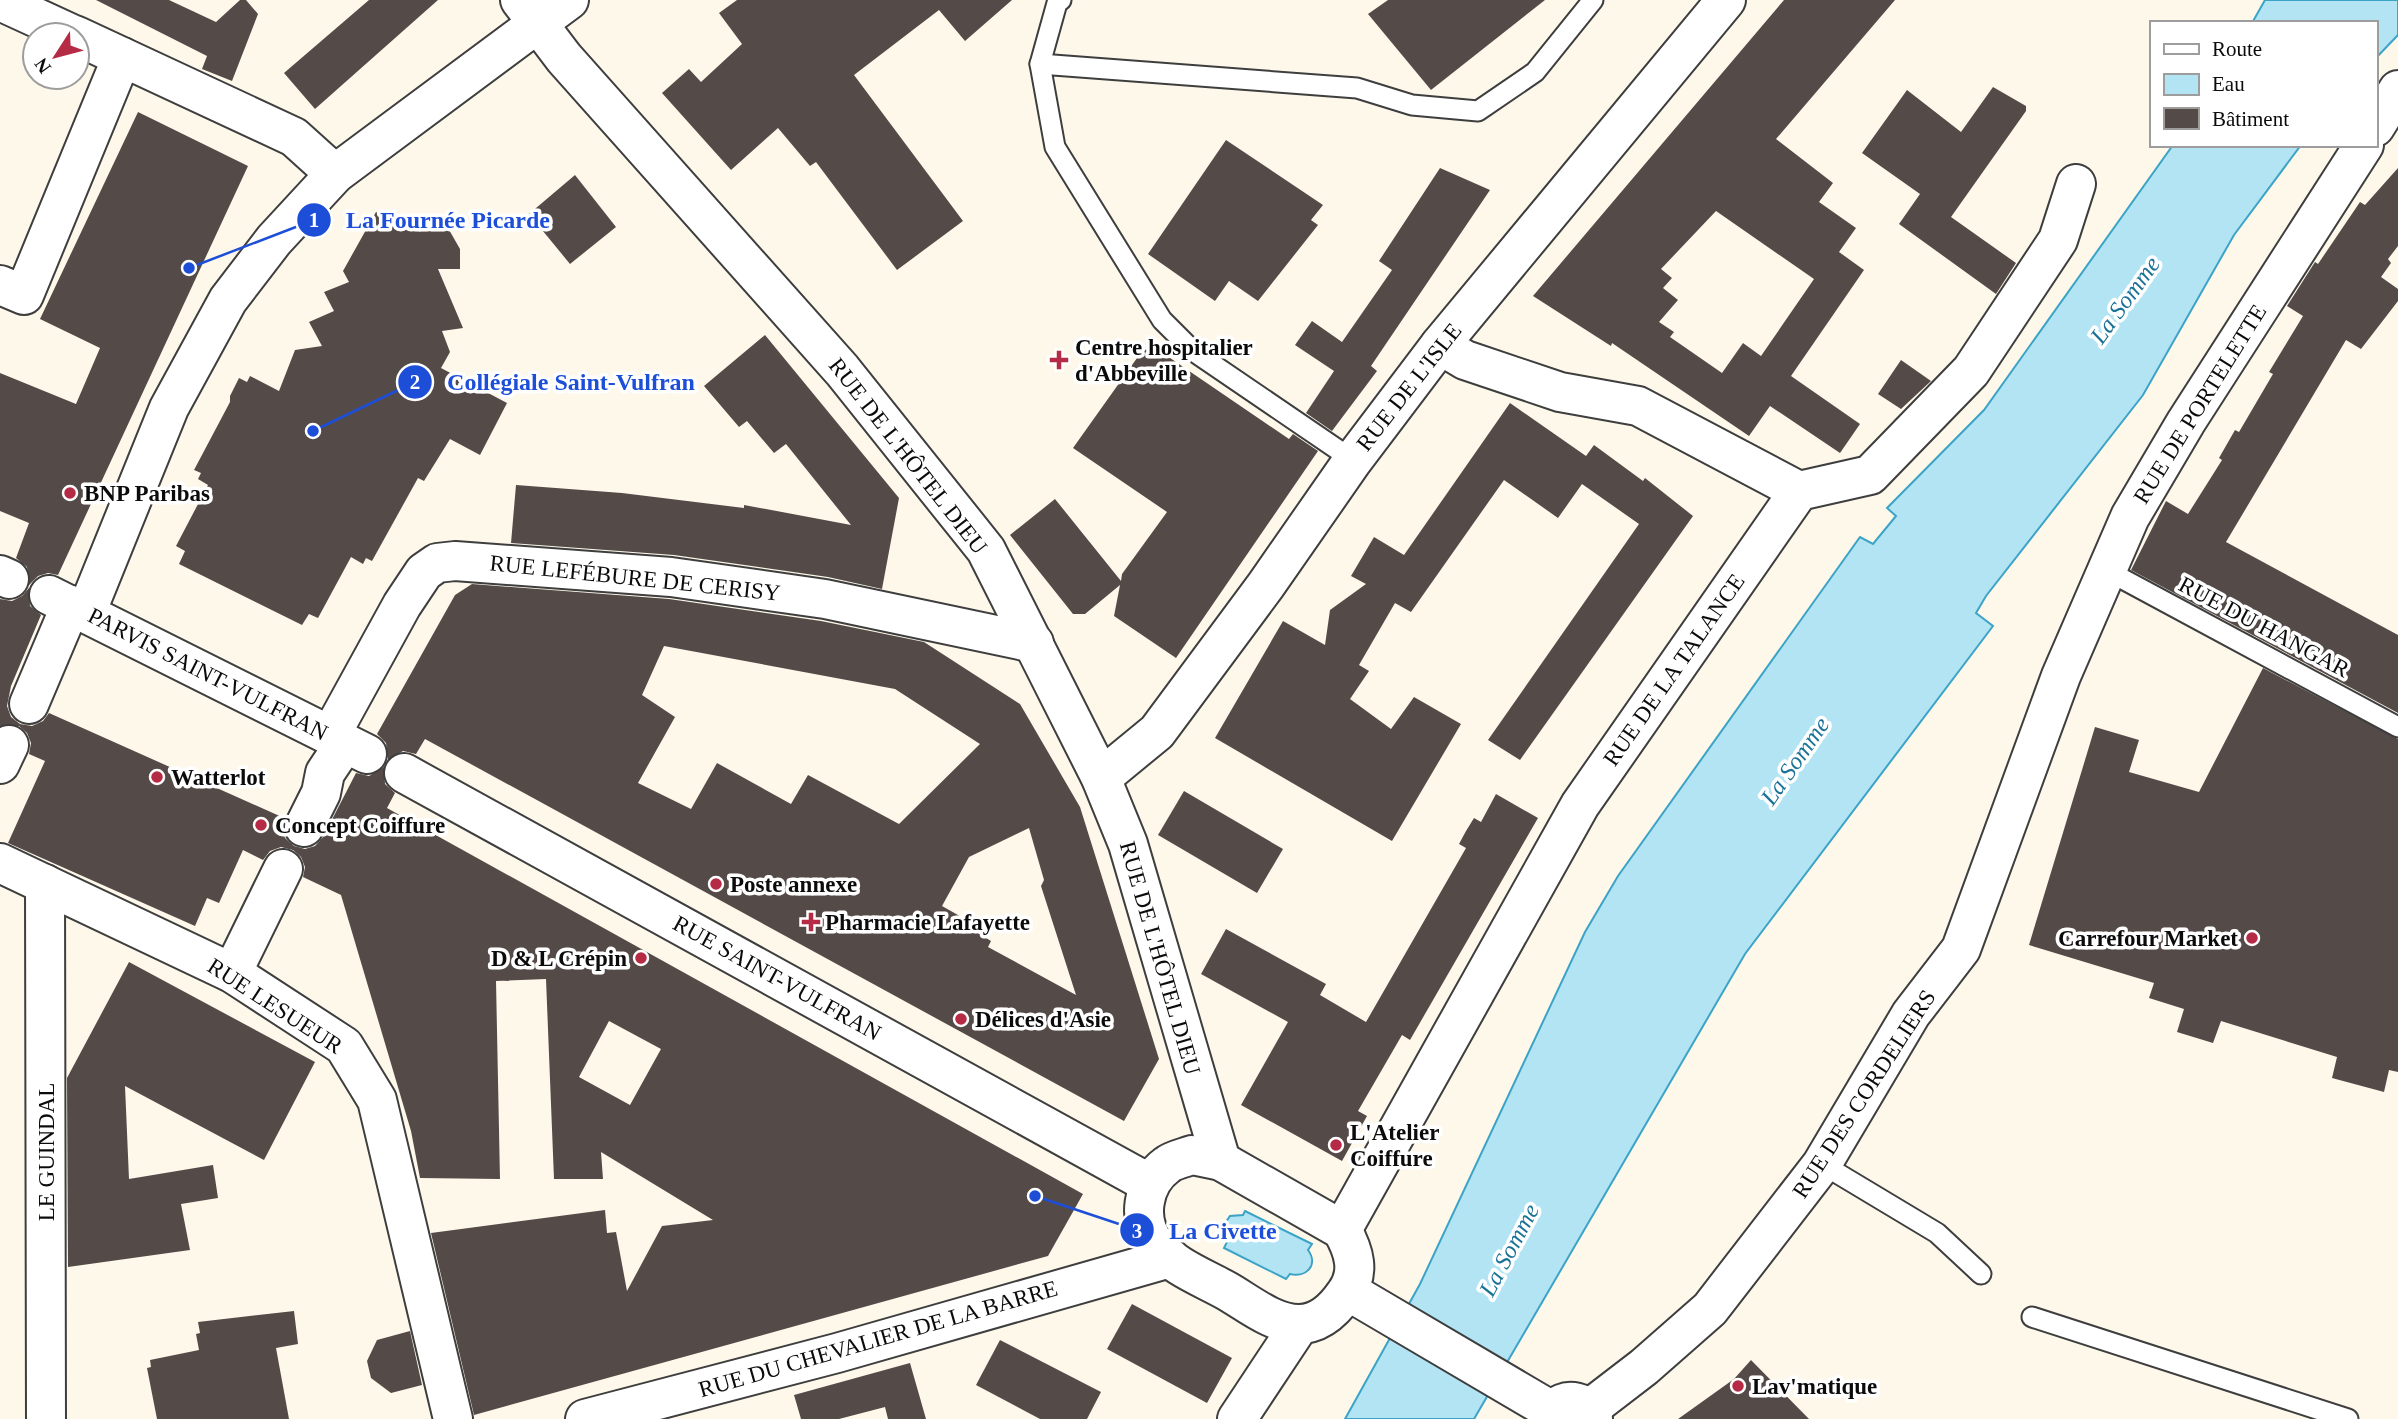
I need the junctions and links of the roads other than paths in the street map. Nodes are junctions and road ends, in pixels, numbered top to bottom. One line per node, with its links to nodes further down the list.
1 (569, 0): 6 (street)
2 (1061, 0): 10 (lane)
3 (1593, 0): 10 (lane)
4 (1726, 0): 17 (street, RUE DE L'ISLE)
5 (0, 1): 7 (street)
6 (529, 12): 14 (street); 22 (street, RUE DE L'HÔTEL DIEU)
7 (43, 21)
8 (91, 43): 9 (street)
9 (122, 57): 14 (street); 16 (street)
10 (1040, 64): 18 (lane)
11 (2398, 90): 12 (street)
12 (2377, 124)
13 (2363, 147): 20 (street, RUE DE PORTELETTE)
14 (335, 174): 21 (street)
15 (2076, 184): 19 (street)
16 (0, 285)
17 (1440, 345): 18 (street, RUE DE L'ISLE); 19 (street)
18 (1353, 460): 28 (street, RUE DE L'ISLE)
19 (1799, 491): 37 (street, RUE DE LA TALANCE)
20 (2106, 570): 23 (street, RUE DE PORTELETTE); 25 (lane, RUE DU HANGAR)
21 (69, 604): 24 (street); 26 (street, PARVIS SAINT-VULFRAN)
22 (1034, 643): 26 (street, RUE LEFÉBURE DE CERISY); 28 (street, RUE DE L'HÔTEL DIEU)
23 (2061, 676): 35 (street, RUE DES CORDELIERS)
24 (29, 704)
25 (2398, 727)
26 (347, 744): 29 (street)
27 (404, 773): 36 (street, RUE SAINT-VULFRAN)
28 (1101, 778): 34 (street, RUE DE L'HÔTEL DIEU)
29 (304, 827)
30 (0, 863): 32 (street, RUE LESUEUR)
31 (283, 869): 33 (street)
32 (45, 884): 33 (street, RUE LESUEUR); 44 (street, LE GUINDAL)
33 (232, 973): 45 (street, RUE LESUEUR)
34 (1221, 1161): 36 (street); 37 (street)
35 (1822, 1164): 39 (lane); 43 (street, RUE DES CORDELIERS)
36 (1150, 1184): 38 (street)
37 (1342, 1230): 40 (street)
38 (1170, 1258): 42 (street); 46 (street, RUE DU CHEVALIER DE LA BARRE)
39 (1981, 1274)
40 (1348, 1292): 42 (street); 43 (street)
41 (2032, 1317): 48 (lane)
42 (1300, 1324): 47 (street)
43 (1560, 1410)
44 (46, 1419)
45 (453, 1419)
46 (585, 1419)
47 (1237, 1419)
48 (2348, 1419)

